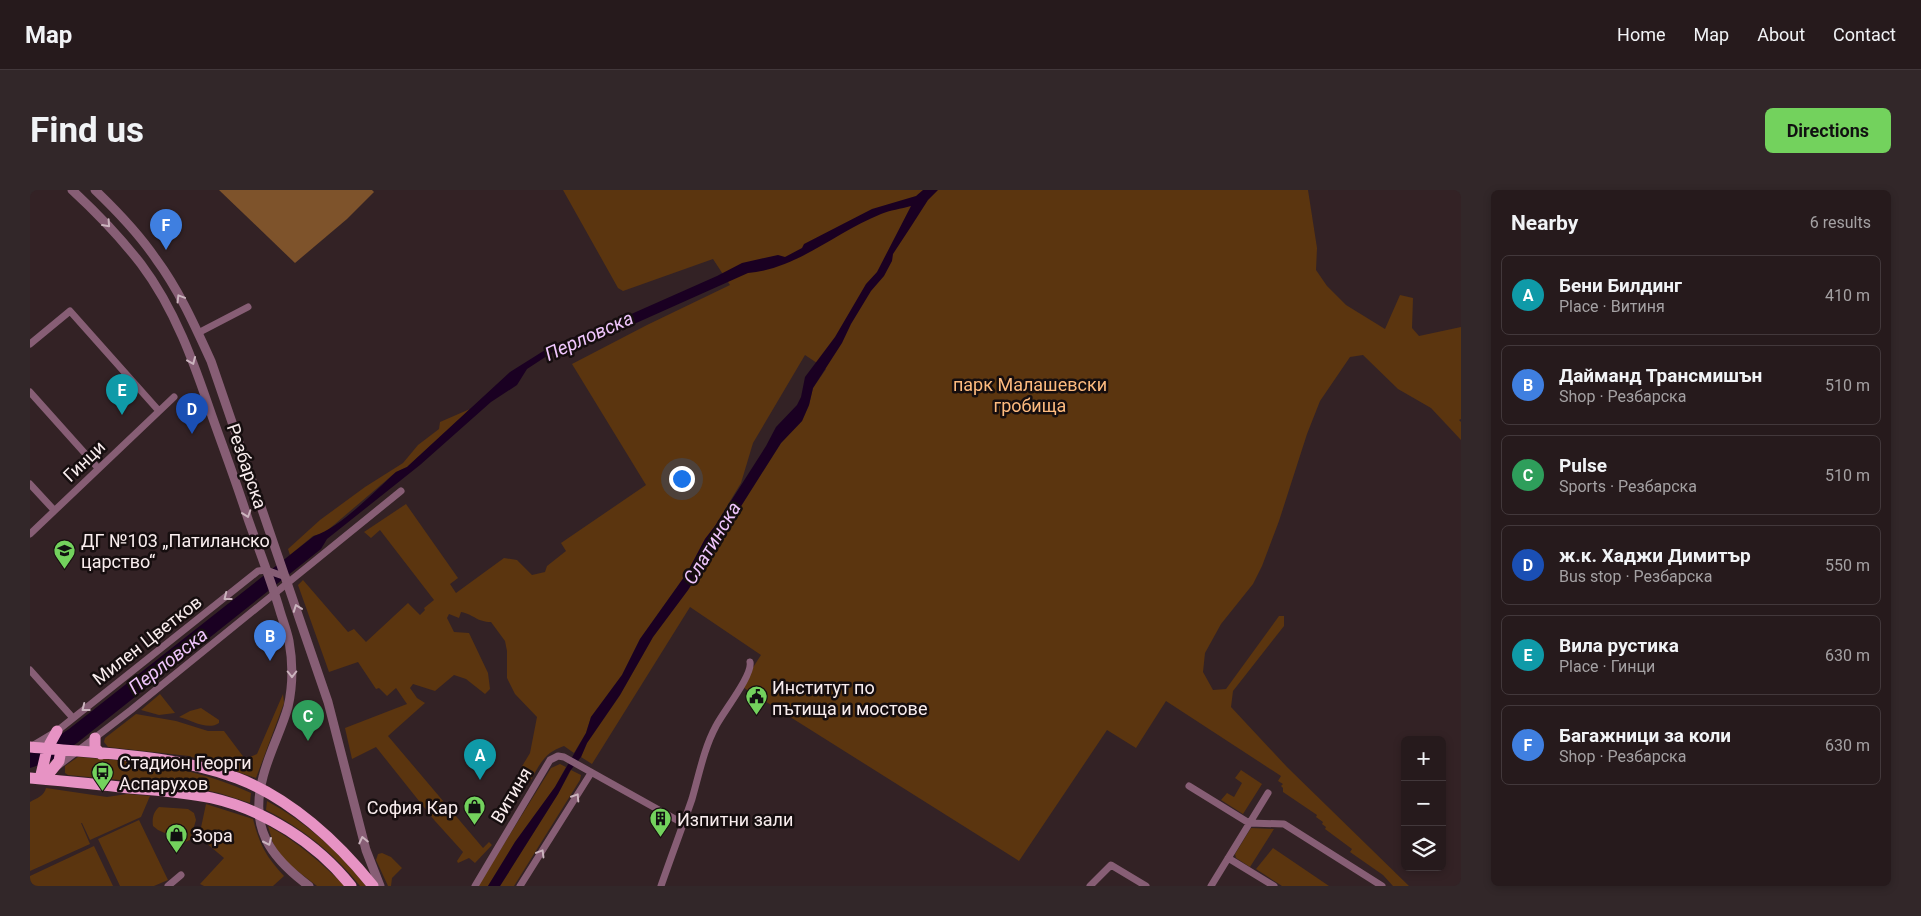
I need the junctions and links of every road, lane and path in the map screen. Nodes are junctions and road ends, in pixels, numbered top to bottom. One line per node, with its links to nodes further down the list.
1 (72, 190): 14 (street, Резбарска, one-way to 14)
2 (95, 190): 4 (street, Резбарска, one-way to 2)
3 (248, 308): 4 (street)
4 (198, 333): 15 (street, Резбарска)
5 (30, 344): 8 (street)
6 (30, 392): 9 (street)
7 (174, 397): 8 (street, Гинци)
8 (159, 411): 9 (street, Гинци)
9 (98, 468): 12 (street, Гинци)
10 (30, 484): 12 (street)
11 (401, 491): 15 (street)
12 (54, 510): 13 (street, Гинци)
13 (30, 534)
14 (266, 570): 15 (street); 16 (street, Резбарска); 19 (street, Милен Цветков, one-way to 19)
15 (287, 580): 16 (street); 40 (street, Резбарска, one-way to 15)
16 (275, 593): 21 (street); 37 (street, Резбарска, one-way to 37)
17 (750, 662): 33 (street)
18 (30, 670): 19 (street)
19 (73, 718): 20 (street, Милен Цветков)
20 (57, 731): 22 (street, Милен Цветков); 23 (main road)
21 (95, 738): 25 (street); 26 (main road)
22 (30, 747): 23 (main road)
23 (47, 749): 24 (main road); 29 (main road)
24 (61, 750): 25 (main road); 27 (main road)
25 (77, 752): 26 (main road); 27 (street)
26 (101, 754): 39 (main road)
27 (51, 771): 29 (street)
28 (591, 774): 33 (street, Витиня); 41 (street, Витиня); 42 (street, one-way to 28)
29 (35, 779): 38 (main road)
30 (1189, 786): 32 (street)
31 (1268, 793): 32 (street)
32 (1249, 823): 34 (street); 48 (street)
33 (684, 824): 43 (street)
34 (1228, 858): 46 (street); 47 (street)
35 (182, 875): 36 (street)
36 (168, 886)
37 (309, 886)
38 (351, 886)
39 (373, 886)
40 (380, 886)
41 (475, 886)
42 (520, 886)
43 (661, 886)
44 (1090, 886): 45 (street)
45 (1146, 886)
46 (1211, 886)
47 (1274, 886)
48 (1382, 886)

